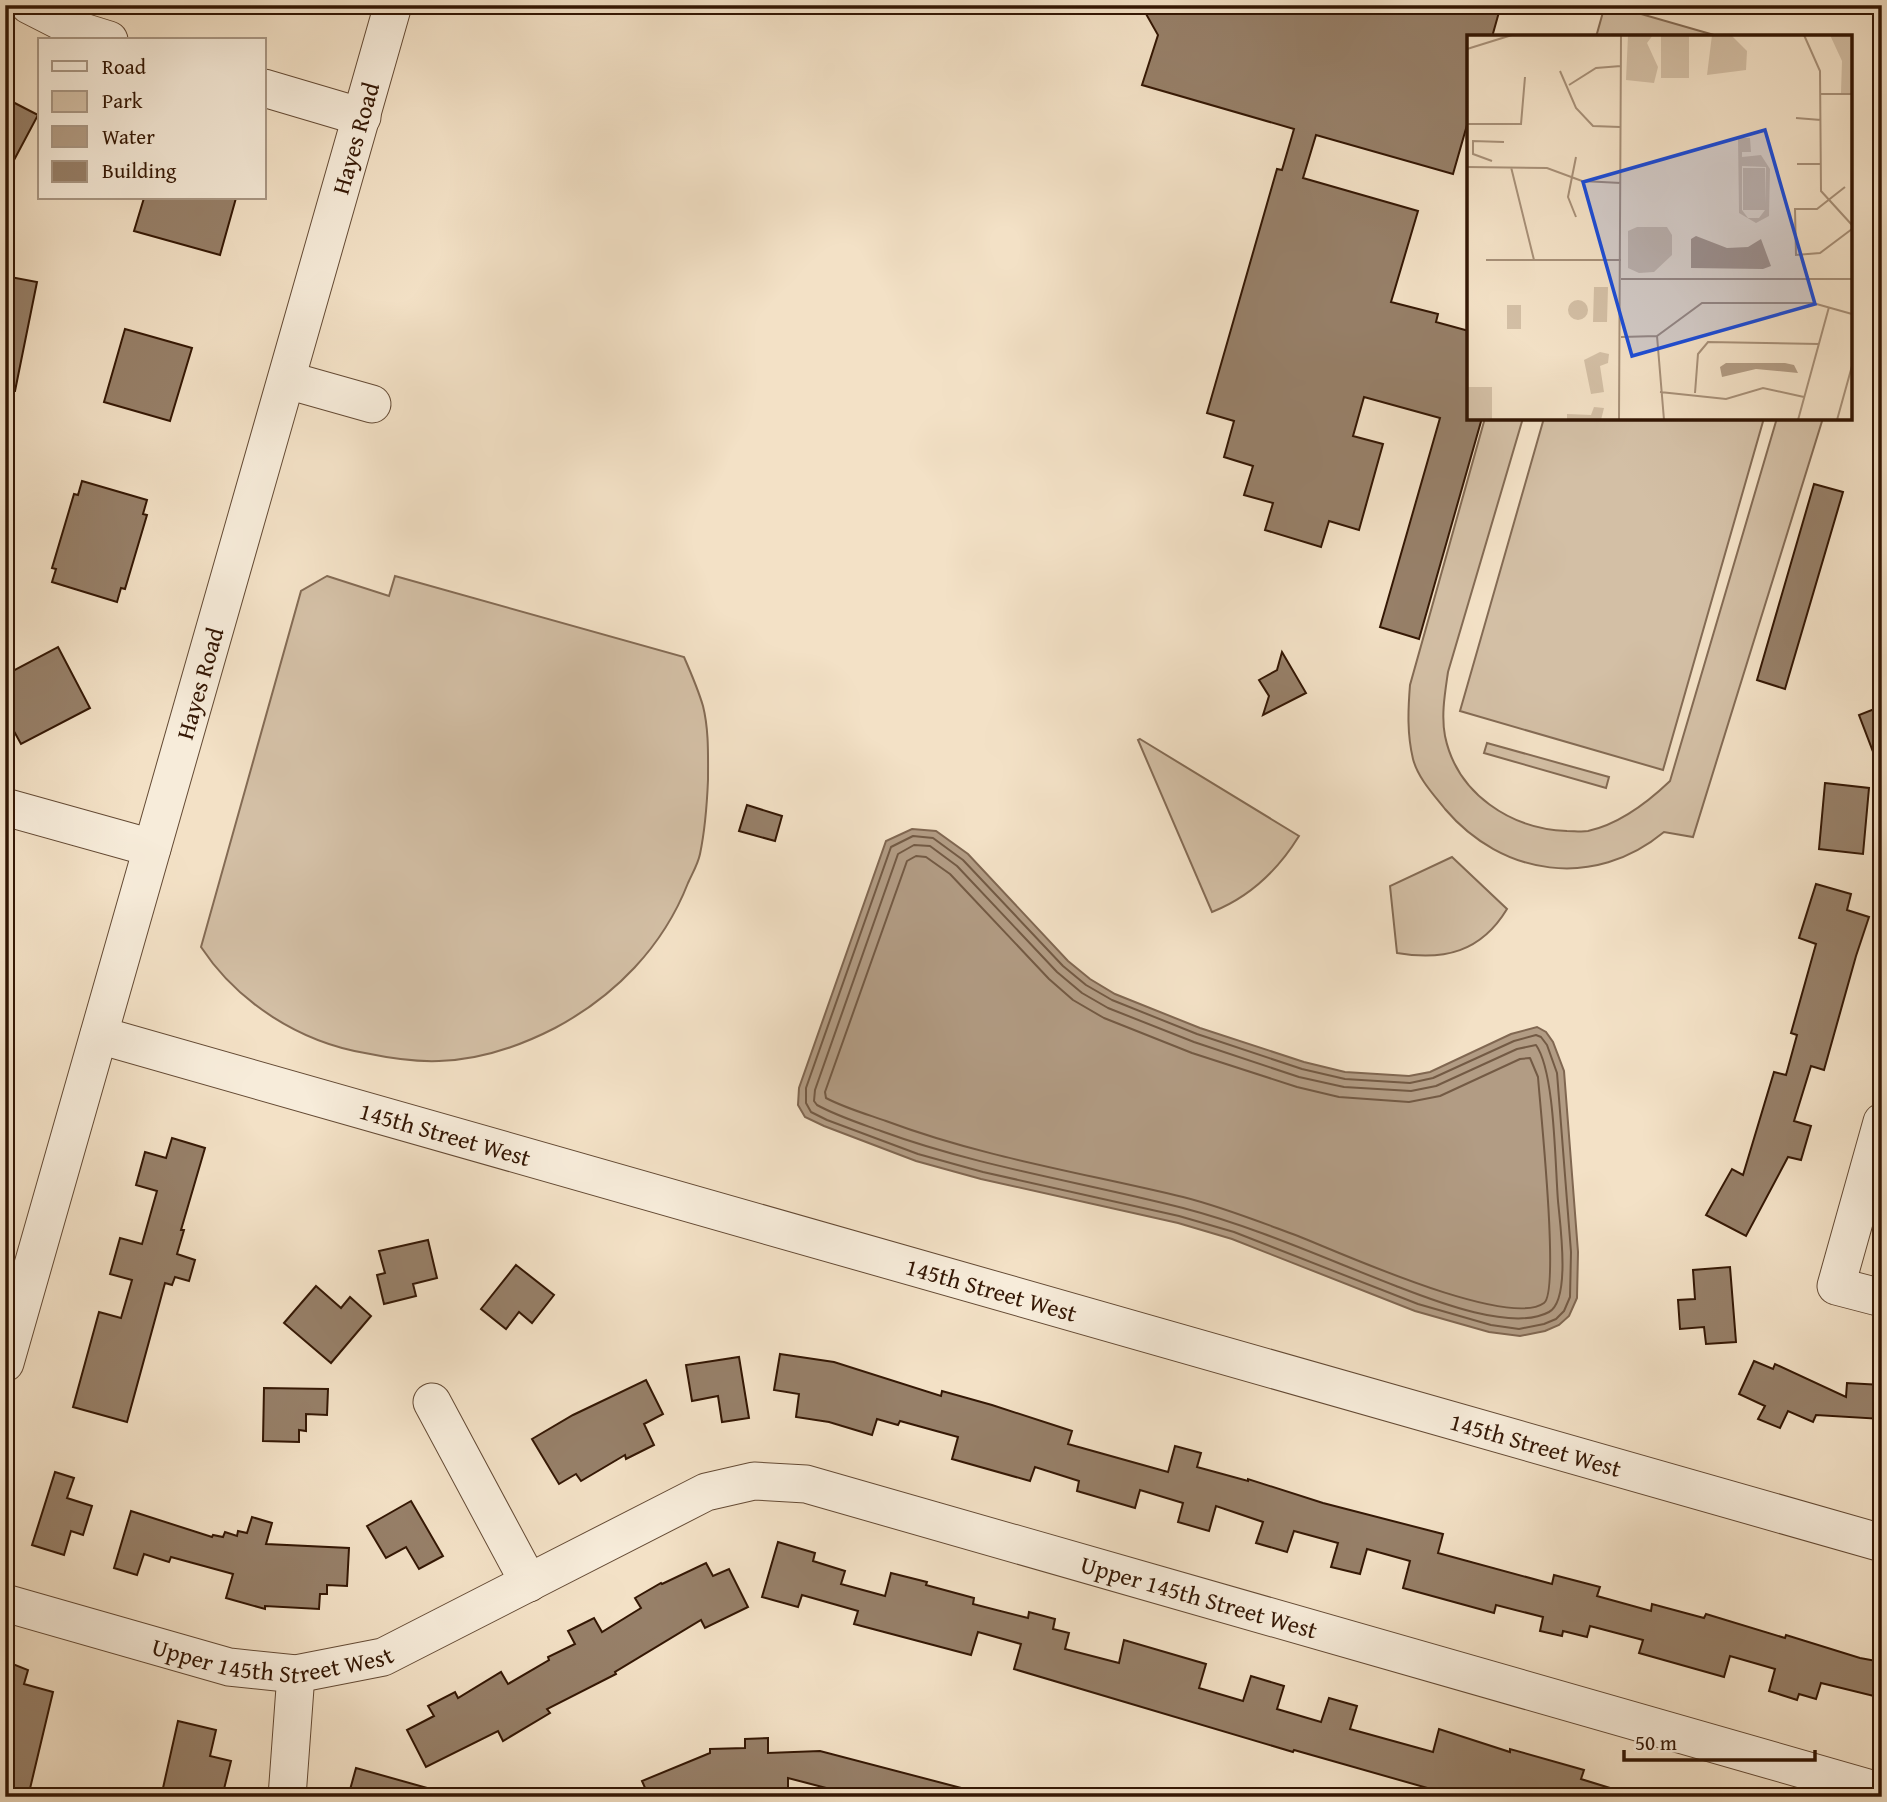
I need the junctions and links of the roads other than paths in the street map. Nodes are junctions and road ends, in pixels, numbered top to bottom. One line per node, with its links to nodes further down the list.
1 (29, 5): 3 (street)
2 (393, 5): 5 (street, Hayes Road)
3 (102, 38)
4 (266, 89): 5 (street)
5 (362, 117): 6 (street, Hayes Road)
6 (286, 380): 7 (street); 9 (street, Hayes Road)
7 (372, 404)
8 (5, 807): 9 (street)
9 (152, 848): 10 (street, Hayes Road)
10 (99, 1035): 13 (street, Hayes Road); 15 (street, 145th Street West)
11 (1882, 1122): 12 (street)
12 (1882, 1298)
13 (5, 1363)
14 (432, 1402): 16 (street)
15 (1882, 1543)
16 (529, 1583): 18 (street, Upper 145th Street West); 19 (street, Upper 145th Street West)
17 (5, 1603): 18 (street, Upper 145th Street West)
18 (296, 1674): 20 (street)
19 (1882, 1792)
20 (287, 1797)

